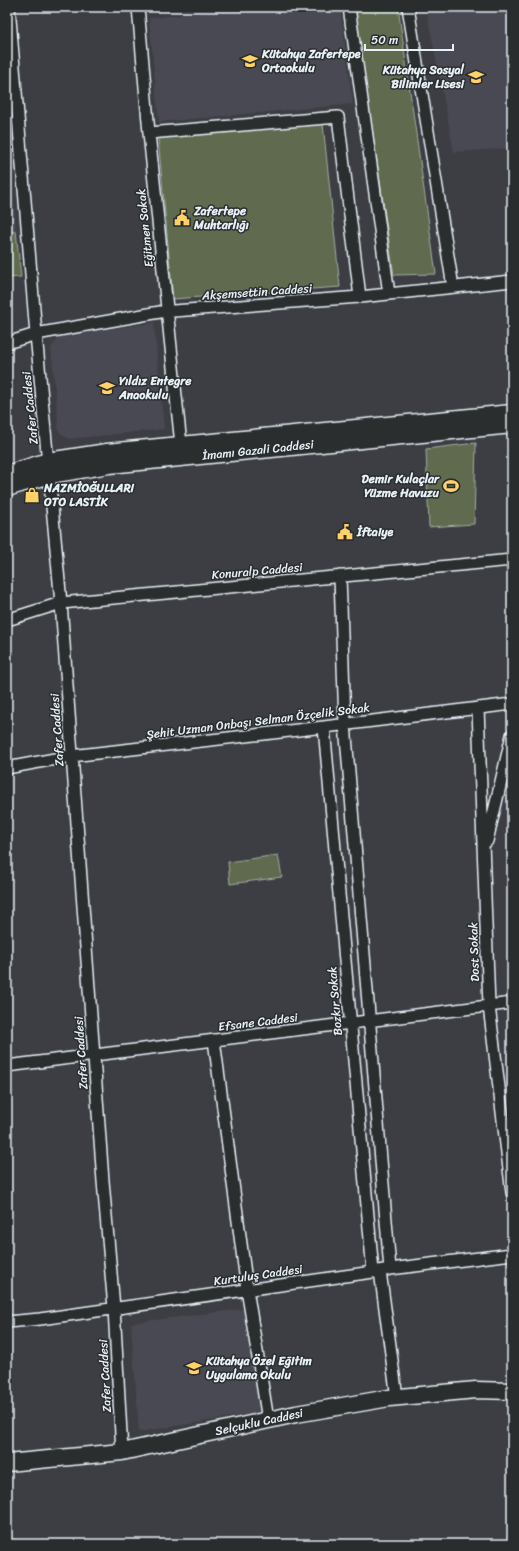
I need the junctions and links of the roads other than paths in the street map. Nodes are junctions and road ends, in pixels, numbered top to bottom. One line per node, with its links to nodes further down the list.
1 (9, 7): 11 (street, Zafer Caddesi)
2 (138, 7): 5 (street, Eğitmen Sokak)
3 (349, 7): 8 (street)
4 (408, 7): 7 (street)
5 (148, 133): 9 (street); 10 (street, Eğitmen Sokak)
6 (512, 281): 7 (street, Akşemsettin Caddesi)
7 (452, 288): 8 (street, Akşemsettin Caddesi)
8 (389, 294): 9 (street, Akşemsettin Caddesi)
9 (360, 297): 10 (street, Akşemsettin Caddesi)
10 (167, 312): 11 (street, Akşemsettin Caddesi); 15 (street, Eğitmen Sokak)
11 (36, 334): 12 (street, Akşemsettin Caddesi); 16 (street, Zafer Caddesi)
12 (7, 343)
13 (512, 413): 15 (main road, İmamı Gazali Caddesi)
14 (512, 425): 16 (main road, İmamı Gazali Caddesi)
15 (180, 445): 16 (main road, İmamı Gazali Caddesi)
16 (49, 468): 17 (main road, İmamı Gazali Caddesi); 18 (main road, İmamı Gazali Caddesi); 21 (street, Zafer Caddesi)
17 (7, 474)
18 (7, 488)
19 (512, 560): 20 (street, Konuralp Caddesi)
20 (340, 576): 21 (street, Konuralp Caddesi); 25 (street)
21 (61, 603): 22 (street, Konuralp Caddesi); 28 (street, Zafer Caddesi)
22 (7, 620)
23 (512, 704): 24 (street, Şehit Uzman Onbaşı Selman Özçelik Sokak)
24 (478, 708): 25 (street, Şehit Uzman Onbaşı Selman Özçelik Sokak); 30 (street, Dost Sokak)
25 (345, 724): 26 (street, Şehit Uzman Onbaşı Selman Özçelik Sokak); 33 (street)
26 (324, 727): 28 (street, Şehit Uzman Onbaşı Selman Özçelik Sokak); 34 (street, Bozkır Sokak)
27 (512, 735): 30 (street)
28 (71, 756): 29 (street, Şehit Uzman Onbaşı Selman Özçelik Sokak); 36 (street, Zafer Caddesi)
29 (7, 768)
30 (484, 856): 32 (street, Dost Sokak)
31 (512, 1003): 32 (street, Efsane Caddesi)
32 (489, 1006): 33 (street, Efsane Caddesi); 38 (street, Dost Sokak)
33 (370, 1022): 34 (street, Efsane Caddesi); 40 (street)
34 (350, 1024): 35 (street, Efsane Caddesi); 40 (street, Bozkır Sokak)
35 (214, 1040): 36 (street, Efsane Caddesi); 41 (street)
36 (94, 1056): 37 (street, Efsane Caddesi); 42 (street, Zafer Caddesi)
37 (7, 1066)
38 (512, 1193)
39 (512, 1254): 40 (street, Kurtuluş Caddesi)
40 (381, 1270): 41 (street, Kurtuluş Caddesi); 45 (street)
41 (247, 1289): 42 (street, Kurtuluş Caddesi); 46 (street)
42 (114, 1308): 43 (street, Kurtuluş Caddesi); 47 (street, Zafer Caddesi)
43 (7, 1322)
44 (512, 1391): 45 (main road, Selçuklu Caddesi)
45 (397, 1398): 46 (main road, Selçuklu Caddesi)
46 (268, 1420): 47 (main road, Selçuklu Caddesi)
47 (122, 1452): 48 (main road, Selçuklu Caddesi)
48 (7, 1463)

